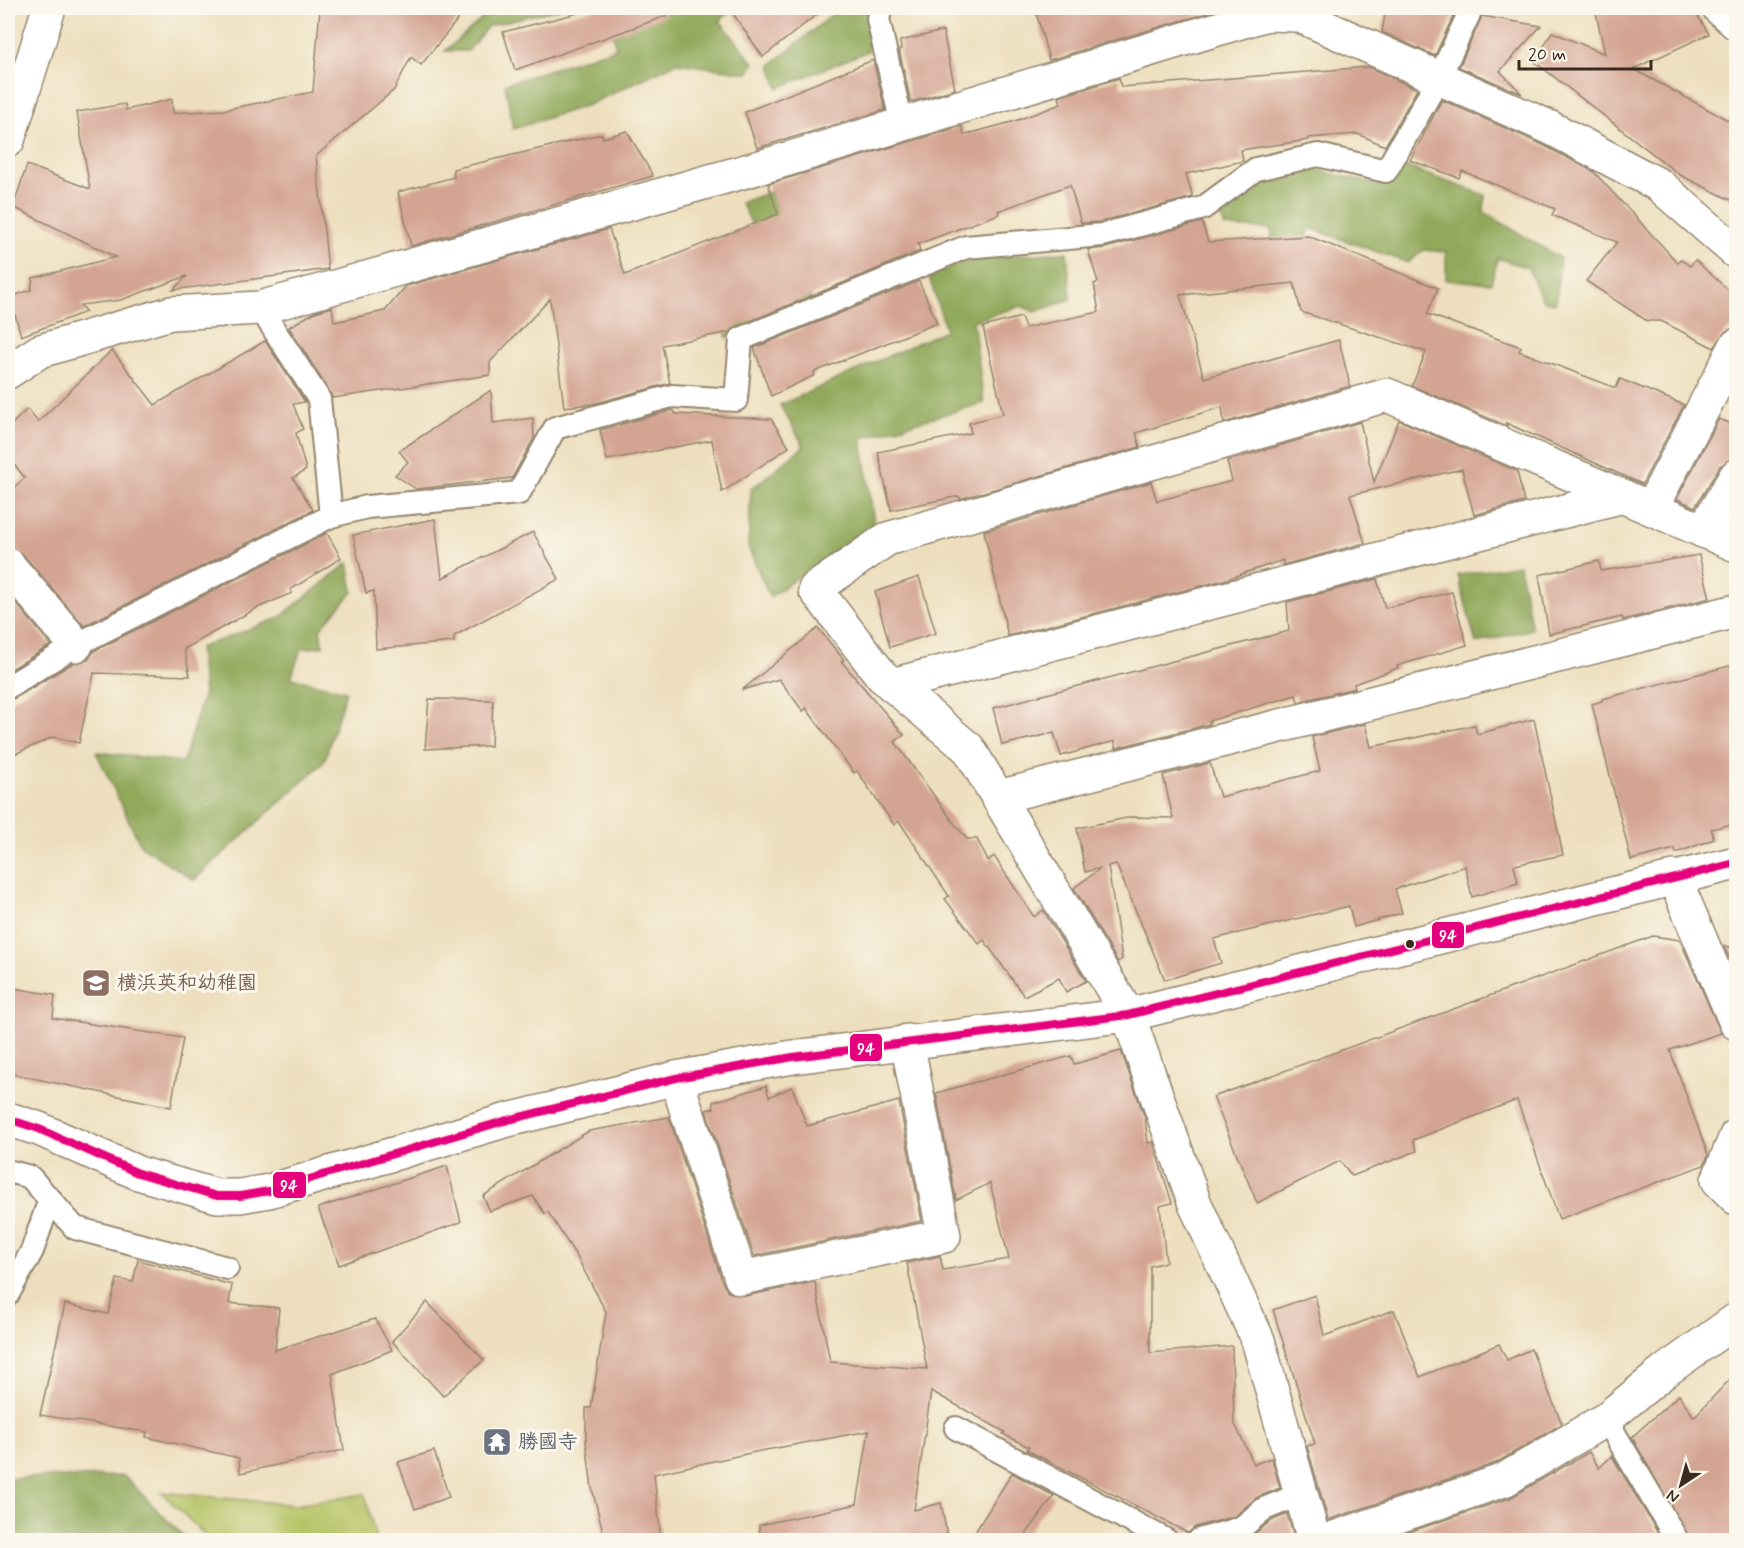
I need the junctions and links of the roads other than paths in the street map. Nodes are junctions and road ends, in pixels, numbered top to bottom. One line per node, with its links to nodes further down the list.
1 (49, 8): 9 (street)
2 (881, 8): 8 (lane)
3 (1469, 8): 7 (lane)
4 (1719, 8): 6 (street)
5 (1298, 11): 7 (street); 8 (street)
6 (1737, 22)
7 (1439, 78): 10 (street); 16 (lane)
8 (902, 125): 11 (street)
9 (8, 140)
10 (1737, 252)
11 (260, 308): 13 (street); 16 (lane)
12 (1737, 346): 15 (street)
13 (8, 372)
14 (1737, 476): 17 (street)
15 (1637, 502): 17 (street); 22 (street); 22 (street)
16 (331, 516): 21 (lane)
17 (1703, 531): 18 (street)
18 (1737, 545)
19 (8, 565): 21 (street)
20 (1737, 611): 24 (street)
21 (76, 645): 23 (lane)
22 (892, 685): 24 (street)
23 (8, 687)
24 (998, 797): 27 (street)
25 (1737, 863): 26 (street)
26 (1674, 877): 27 (street); 28 (street)
27 (1128, 1015): 29 (street); 41 (street)
28 (1737, 1023)
29 (907, 1041): 30 (street); 30 (street)
30 (676, 1078): 31 (street)
31 (8, 1119)
32 (1737, 1136): 34 (street)
33 (8, 1171): 35 (lane)
34 (1737, 1198)
35 (50, 1199): 36 (lane); 37 (lane)
36 (227, 1268)
37 (8, 1294)
38 (1737, 1320): 39 (street)
39 (1606, 1419): 45 (street); 46 (lane)
40 (956, 1428): 42 (lane)
41 (1301, 1494): 43 (lane); 44 (street)
42 (1166, 1540)
43 (1199, 1540)
44 (1314, 1540)
45 (1328, 1540)
46 (1677, 1540)

